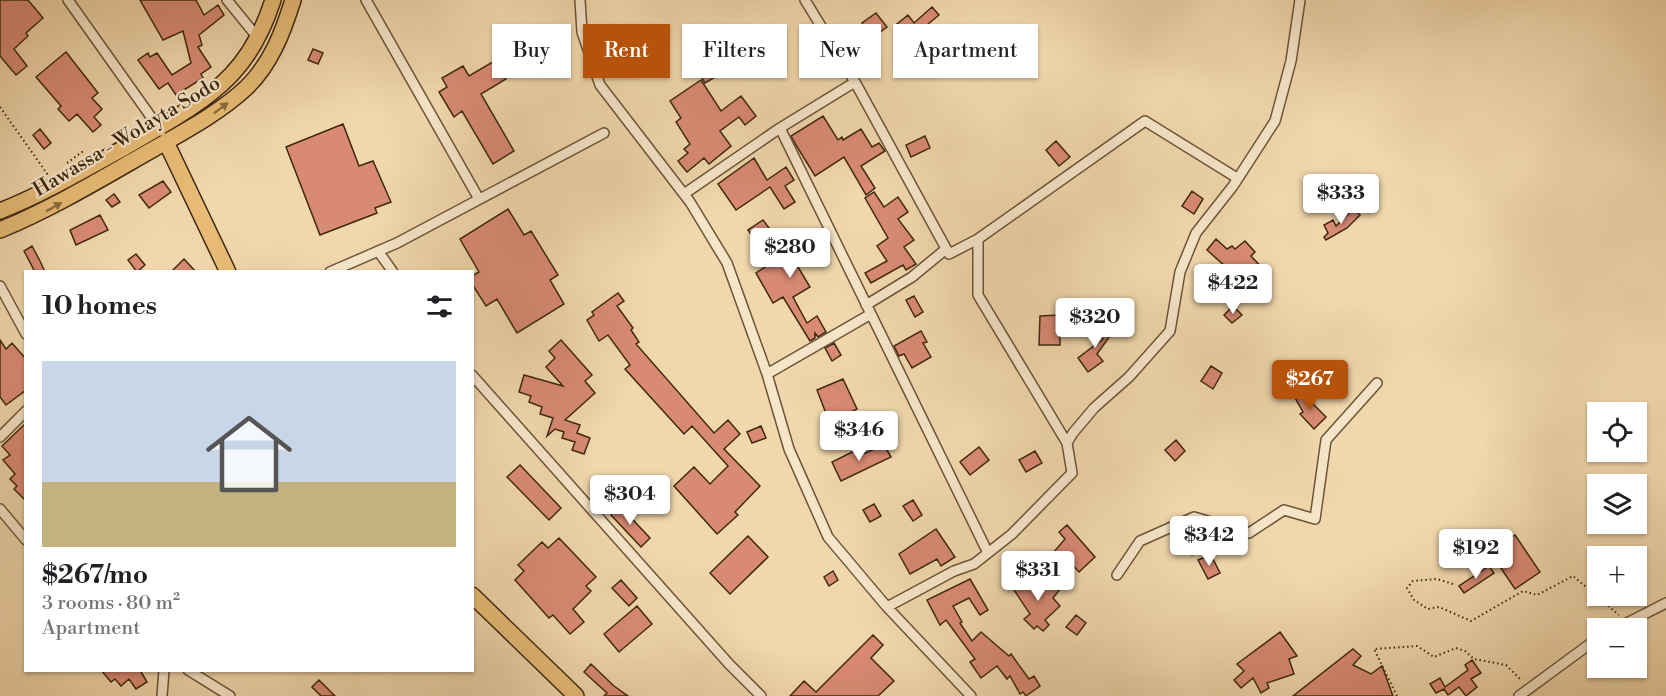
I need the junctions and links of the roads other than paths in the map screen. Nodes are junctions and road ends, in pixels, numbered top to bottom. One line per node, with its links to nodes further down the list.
1 (68, 0): 13 (street)
2 (227, 0): 9 (street)
3 (273, 0): 9 (main road, Hawassa - Wolayta Sodo)
4 (293, 0): 13 (main road, Hawassa - Wolayta Sodo, one-way to 4)
5 (366, 0): 16 (street)
6 (580, 0): 15 (street)
7 (805, 0): 10 (street)
8 (1300, 0): 14 (street)
9 (258, 38): 13 (main road, Hawassa - Wolayta Sodo)
10 (855, 82): 11 (street); 20 (street)
11 (780, 128): 15 (street); 26 (street)
12 (604, 133): 16 (street)
13 (162, 135): 17 (main road, Hawassa - Wolayta Sodo); 18 (main road, Hawassa - Wolayta Sodo, one-way to 13); 22 (main road)
14 (1237, 178): 19 (street); 34 (street)
15 (684, 194): 29 (street)
16 (479, 199): 21 (street)
17 (0, 211)
18 (0, 230)
19 (978, 239): 20 (street); 34 (street)
20 (946, 249): 26 (street)
21 (378, 251): 23 (street); 24 (street)
22 (227, 270)
23 (335, 270)
24 (392, 270)
25 (0, 286): 28 (street)
26 (866, 305): 27 (street)
27 (871, 314): 29 (street); 37 (street)
28 (24, 330)
29 (767, 374): 41 (street)
30 (474, 377): 49 (street)
31 (1377, 383): 38 (street)
32 (24, 413): 33 (street)
33 (0, 437)
34 (1067, 443): 37 (street)
35 (0, 510): 36 (street)
36 (24, 538)
37 (988, 553): 41 (street)
38 (1117, 575)
39 (474, 597): 48 (main road)
40 (1666, 603): 42 (street)
41 (887, 607): 50 (street)
42 (1637, 618)
43 (1587, 646): 51 (street)
44 (164, 672): 46 (street)
45 (191, 672): 47 (street)
46 (162, 696)
47 (230, 696)
48 (576, 696)
49 (761, 696)
50 (970, 696)
51 (1519, 696)

